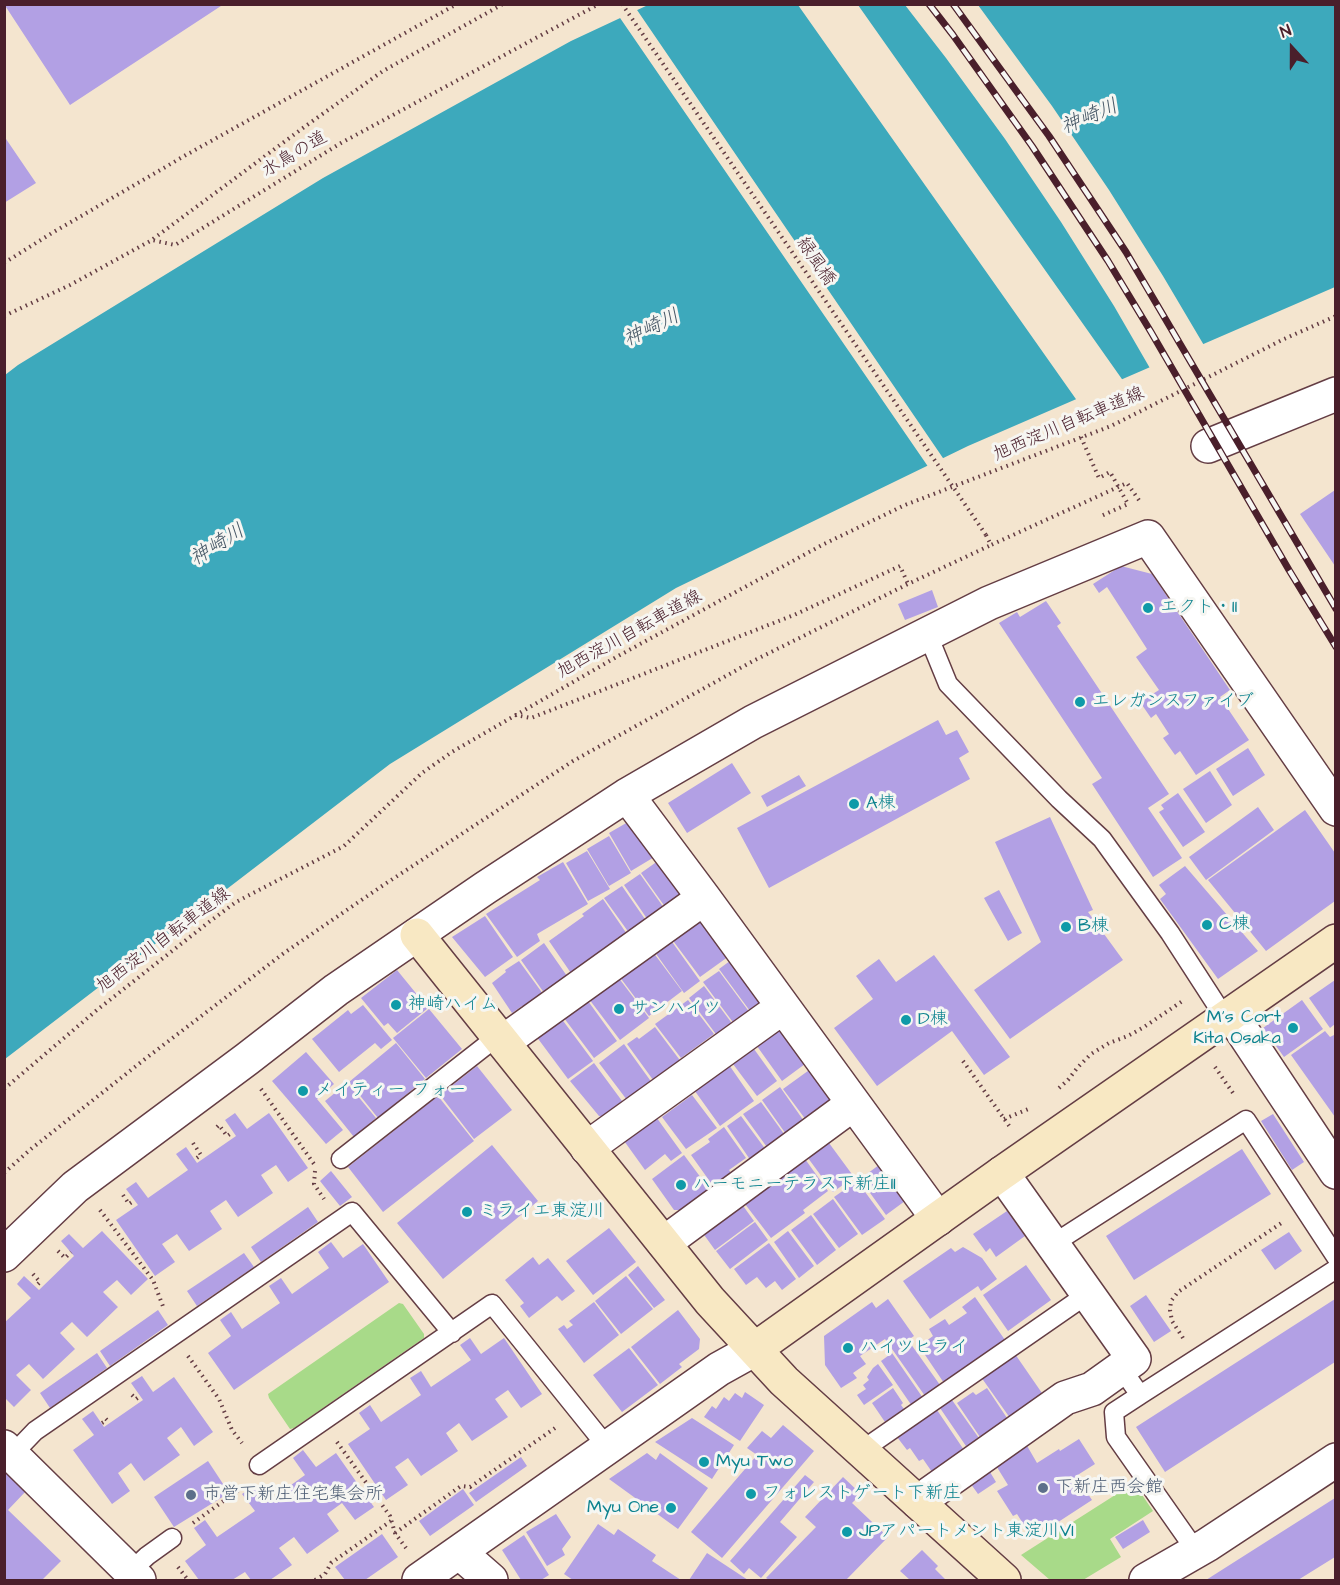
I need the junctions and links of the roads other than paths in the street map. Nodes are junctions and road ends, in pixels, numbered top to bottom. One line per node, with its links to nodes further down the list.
1 (1335, 394): 2 (street)
2 (1208, 446)
3 (928, 635): 4 (street); 5 (street); 10 (lane)
4 (627, 795): 6 (street); 7 (street)
5 (1335, 809)
6 (704, 898): 9 (street); 11 (street)
7 (417, 935): 11 (street); 20 (street)
8 (1335, 941): 10 (street)
9 (783, 1007): 12 (street); 13 (street)
10 (1228, 1016): 15 (street); 16 (street)
11 (500, 1039): 13 (street); 14 (lane)
12 (853, 1104): 17 (street); 18 (street)
13 (588, 1148): 18 (street)
14 (341, 1159)
15 (1335, 1172)
16 (1002, 1173): 17 (street); 19 (street)
17 (938, 1219): 25 (street)
18 (664, 1243): 25 (street)
19 (1053, 1244): 21 (lane); 23 (street)
20 (4, 1256)
21 (1335, 1257)
22 (1335, 1269): 27 (lane)
23 (1089, 1293): 26 (street); 30 (lane)
24 (452, 1333): 28 (lane); 29 (lane); 32 (lane)
25 (755, 1349): 28 (street); 30 (street)
26 (1121, 1368): 27 (lane); 33 (street)
27 (1140, 1395): 35 (lane)
28 (608, 1448): 36 (street)
29 (8, 1451): 37 (street)
30 (861, 1451): 33 (street)
31 (1335, 1460): 35 (street)
32 (259, 1466)
33 (918, 1502): 40 (street)
34 (172, 1538): 37 (lane)
35 (1196, 1551): 41 (street)
36 (459, 1552): 38 (street); 39 (street)
37 (135, 1576)
38 (422, 1578)
39 (491, 1581)
40 (1005, 1581)
41 (1146, 1581)

